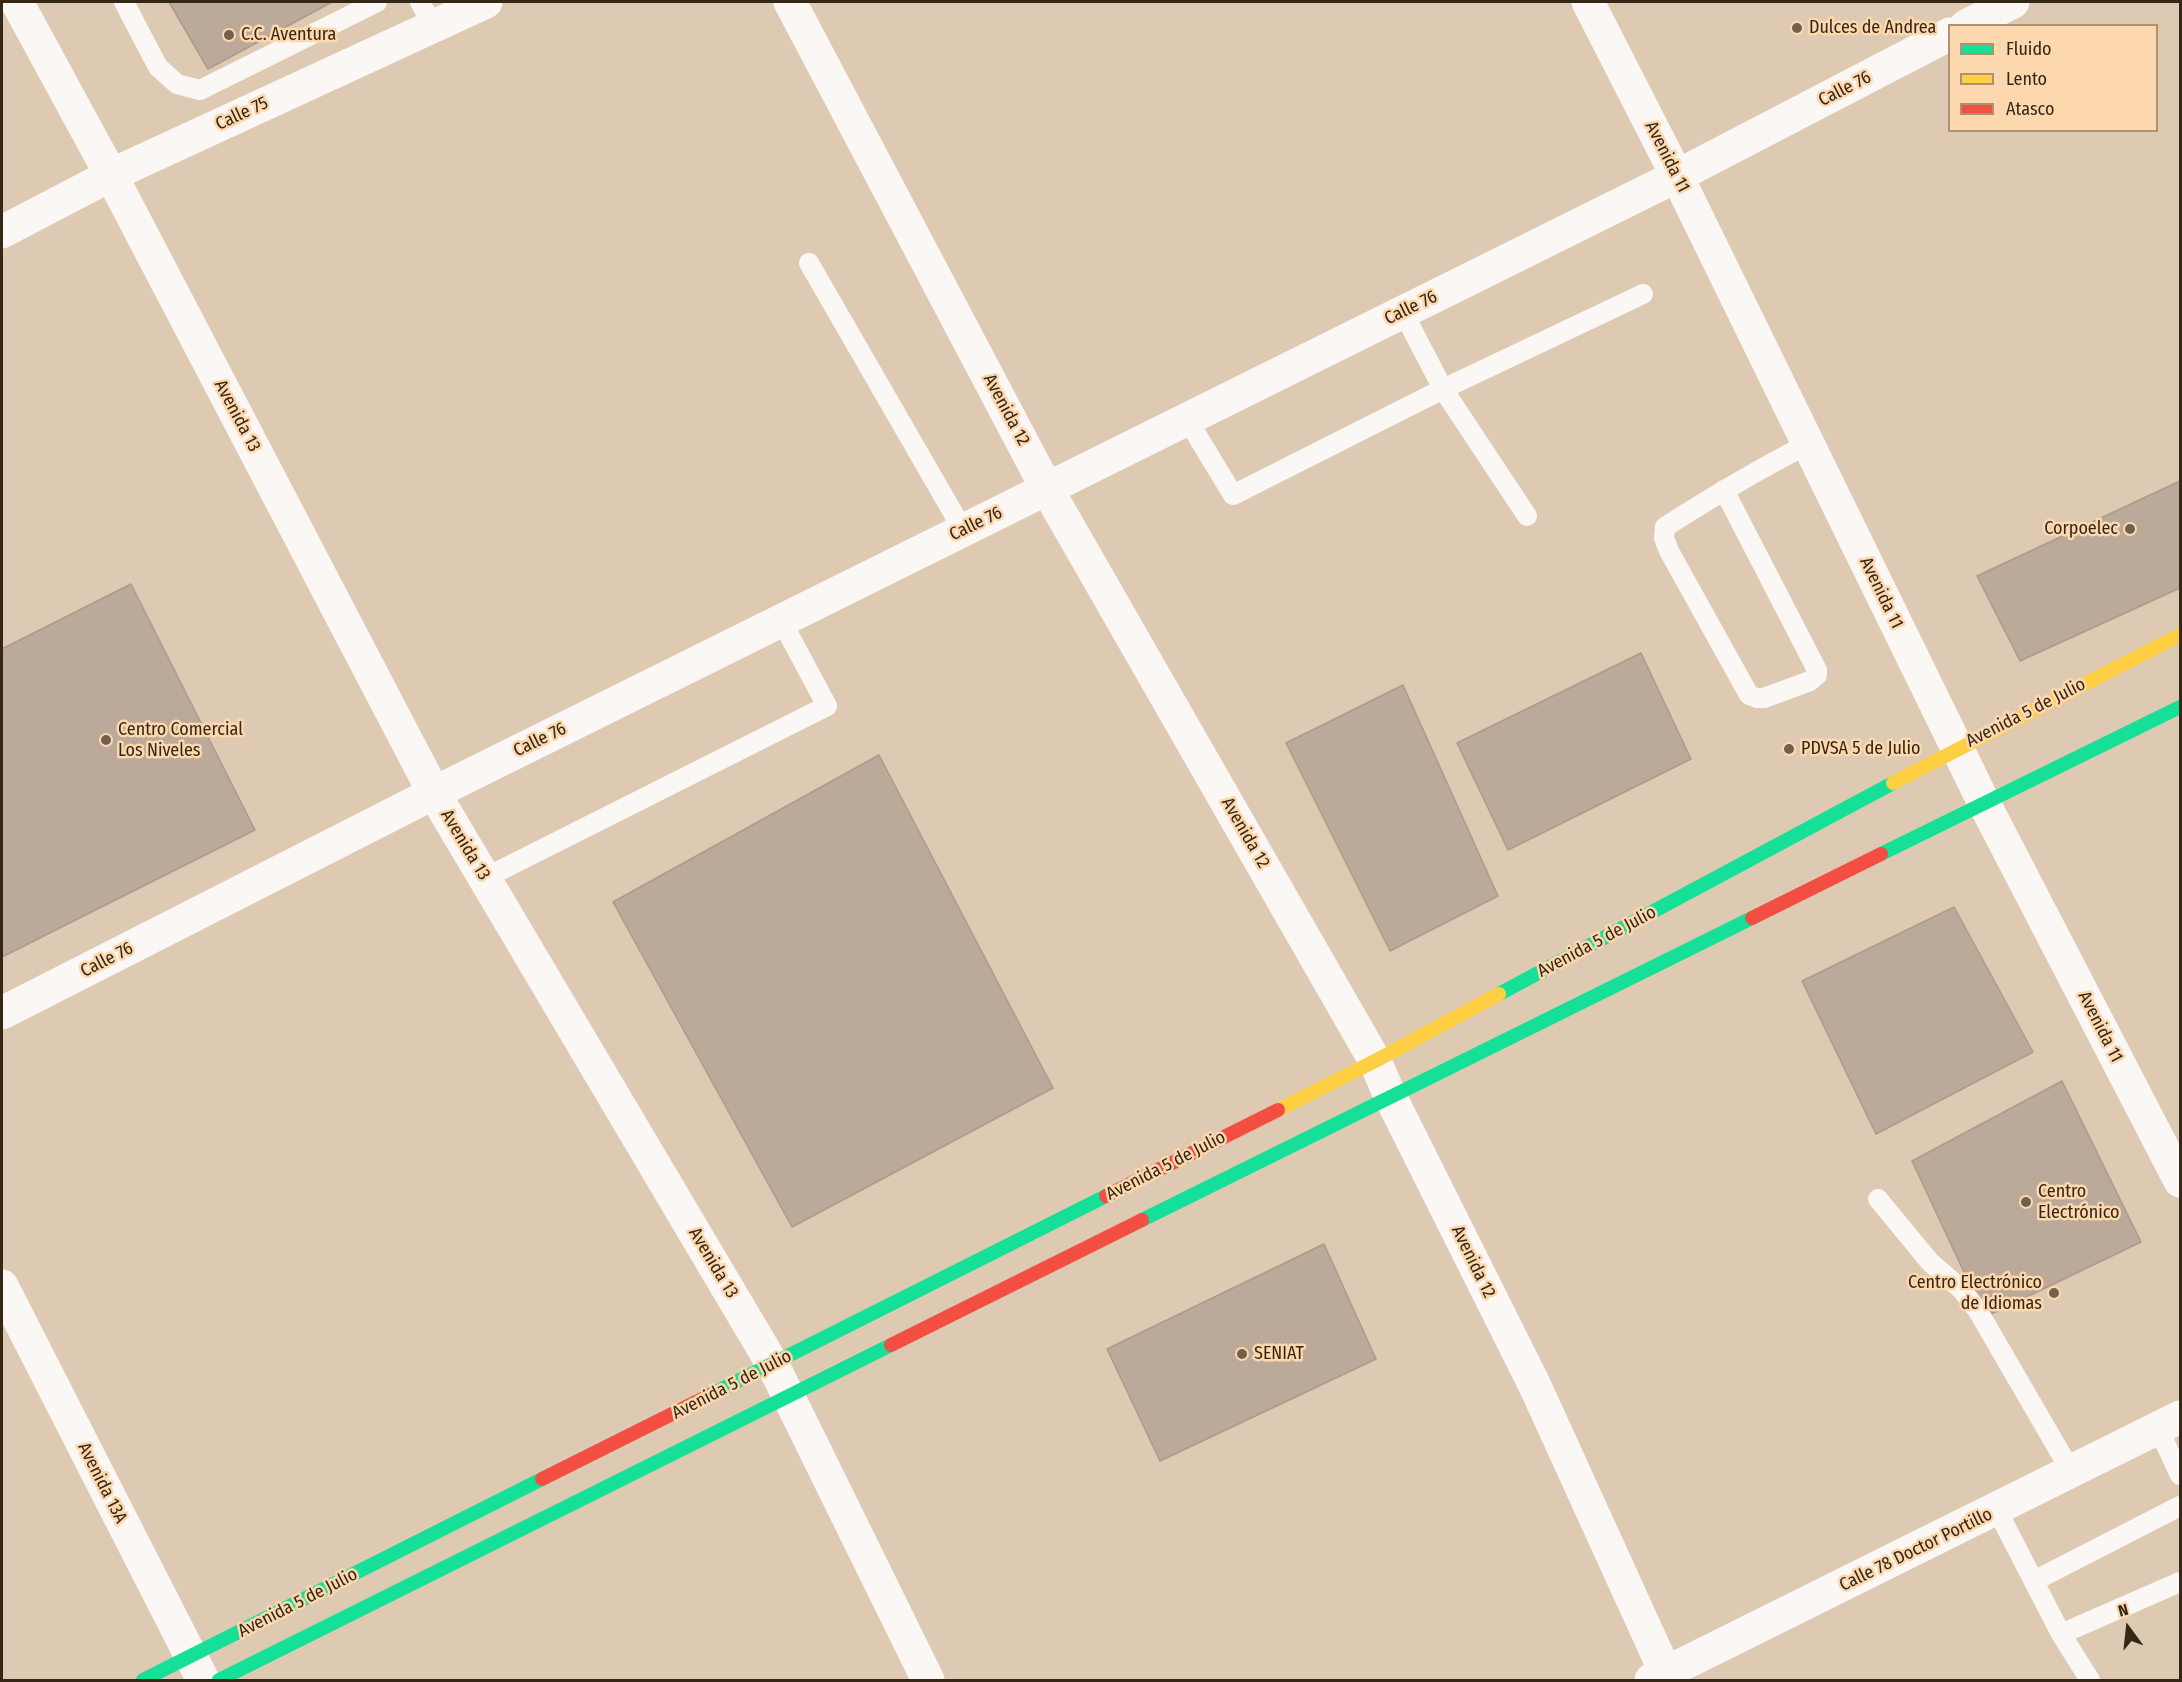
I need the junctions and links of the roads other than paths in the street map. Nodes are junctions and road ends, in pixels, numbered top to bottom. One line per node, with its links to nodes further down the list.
1 (17, 2): 11 (street, Avenida 13)
2 (124, 2): 3 (lane)
3 (377, 2)
4 (486, 2): 8 (street, Calle 75)
5 (790, 2): 20 (street, Avenida 12)
6 (1588, 2): 12 (street, Avenida 11)
7 (2013, 2): 9 (street)
8 (426, 14): 11 (street, Calle 75)
9 (1970, 24)
10 (1948, 35): 12 (street, Calle 76)
11 (111, 176): 13 (street, Calle 75); 28 (street, Avenida 13)
12 (1677, 176): 16 (street, Calle 76); 19 (street, Avenida 11)
13 (2, 232)
14 (809, 263): 23 (lane)
15 (1643, 294): 17 (lane)
16 (1403, 312): 17 (lane); 18 (street, Calle 76)
17 (1443, 389): 18 (lane); 22 (lane)
18 (1187, 419): 20 (street, Calle 76)
19 (1808, 444): 21 (lane); 27 (street, Avenida 11)
20 (1047, 489): 23 (street, Calle 76); 32 (street, Avenida 12)
21 (1724, 490): 21 (lane)
22 (1527, 516)
23 (963, 530): 24 (street, Calle 76)
24 (781, 620): 28 (street, Calle 76); 30 (lane)
25 (2181, 635): 27 (main road, Avenida 5 de Julio)
26 (2181, 707): 29 (main road, Avenida 5 de Julio)
27 (1958, 748): 29 (street, Avenida 11); 32 (main road, Avenida 5 de Julio)
28 (434, 793): 30 (street, Avenida 13); 31 (street, Calle 76)
29 (1984, 803): 33 (main road, Avenida 5 de Julio); 34 (street, Avenida 11)
30 (485, 878): 37 (street, Avenida 13)
31 (2, 1013)
32 (1375, 1061): 33 (street, Avenida 12); 37 (main road, Avenida 5 de Julio)
33 (1390, 1096): 38 (main road, Avenida 5 de Julio); 48 (street, Avenida 12)
34 (2181, 1181)
35 (1878, 1199): 40 (lane)
36 (2, 1286): 47 (street, Avenida 13A)
37 (773, 1365): 38 (street, Avenida 13); 47 (main road, Avenida 5 de Julio)
38 (788, 1396): 50 (main road, Avenida 5 de Julio); 51 (street, Avenida 13)
39 (2169, 1422): 40 (street, Calle 78 Doctor Portillo); 41 (lane)
40 (2072, 1473): 43 (street, Calle 78 Doctor Portillo)
41 (2181, 1475)
42 (2181, 1506): 44 (lane)
43 (1997, 1510): 44 (lane); 48 (street, Calle 78 Doctor Portillo)
44 (2034, 1581): 46 (lane)
45 (2181, 1582): 46 (lane)
46 (2061, 1634): 52 (lane)
47 (197, 1669): 49 (main road, Avenida 5 de Julio)
48 (1662, 1678)
49 (143, 1680)
50 (219, 1680)
51 (928, 1680)
52 (2090, 1680)

